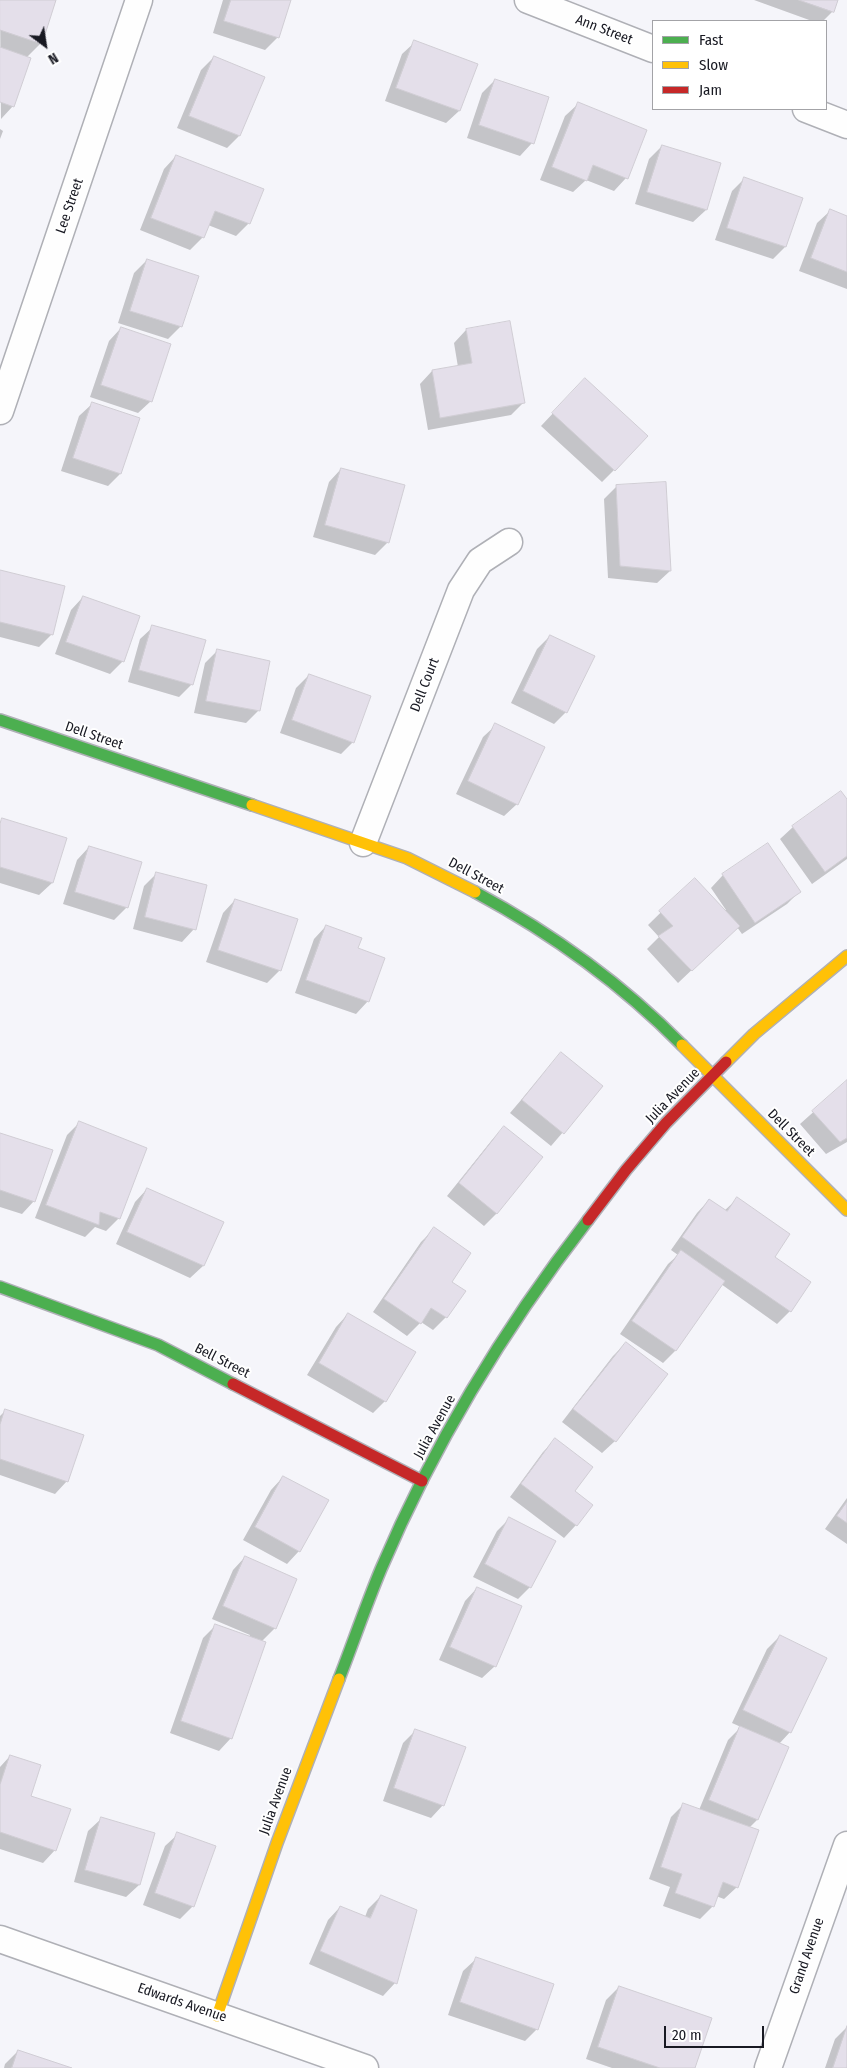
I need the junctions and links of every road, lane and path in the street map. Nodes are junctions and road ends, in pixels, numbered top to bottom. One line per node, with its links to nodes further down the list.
1 (139, 0): 6 (street, Lee Street)
2 (528, 0): 3 (street, Ann Street)
3 (652, 49)
4 (809, 110): 5 (street)
5 (847, 125)
6 (0, 411)
7 (509, 542): 9 (street, Dell Court)
8 (0, 720): 9 (street, Dell Street)
9 (363, 844): 11 (street, Dell Street)
10 (847, 956): 11 (street, Julia Avenue)
11 (713, 1076): 12 (street, Dell Street); 14 (street, Julia Avenue)
12 (847, 1210)
13 (0, 1287): 14 (street, Bell Street)
14 (422, 1481): 17 (street, Julia Avenue)
15 (847, 1845): 19 (street, Grand Avenue)
16 (0, 1939): 17 (street, Edwards Avenue)
17 (217, 2016): 18 (street, Edwards Avenue)
18 (365, 2068)
19 (768, 2068)

